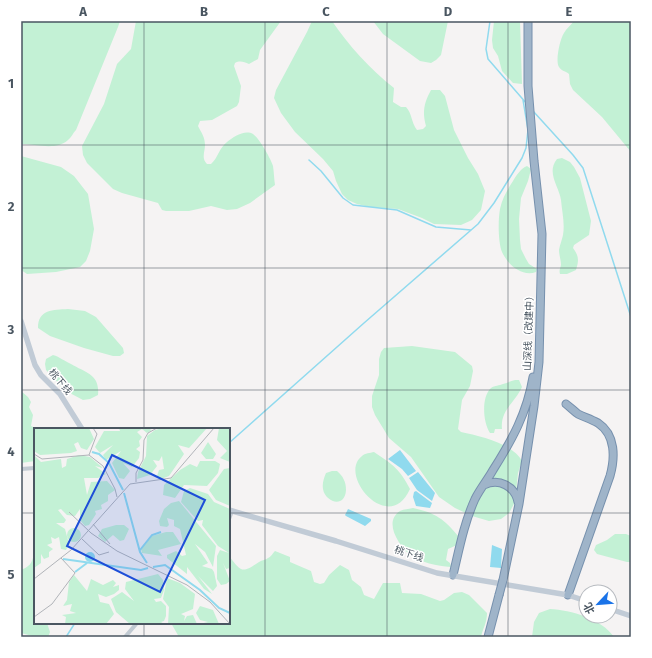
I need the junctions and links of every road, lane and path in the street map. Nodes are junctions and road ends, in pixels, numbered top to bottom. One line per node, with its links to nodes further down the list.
1 (528, 21): 3 (highway, 山深线（改建中）)
2 (21, 321): 5 (main road, 桃下线)
3 (540, 327): 8 (highway); 9 (highway, 山深线（改建中）)
4 (566, 404): 12 (highway)
5 (81, 428)
6 (34, 468): 7 (street)
7 (21, 469)
8 (484, 486): 9 (highway); 11 (highway)
9 (519, 504): 18 (highway, 山深线（改建中）, bridge)
10 (231, 511): 11 (main road, 桃下线)
11 (452, 575): 12 (main road, 桃下线)
12 (568, 595): 13 (main road, 桃下线)
13 (578, 598)
14 (618, 612): 15 (main road)
15 (631, 616)
16 (136, 624): 17 (street)
17 (125, 637)
18 (488, 637)

